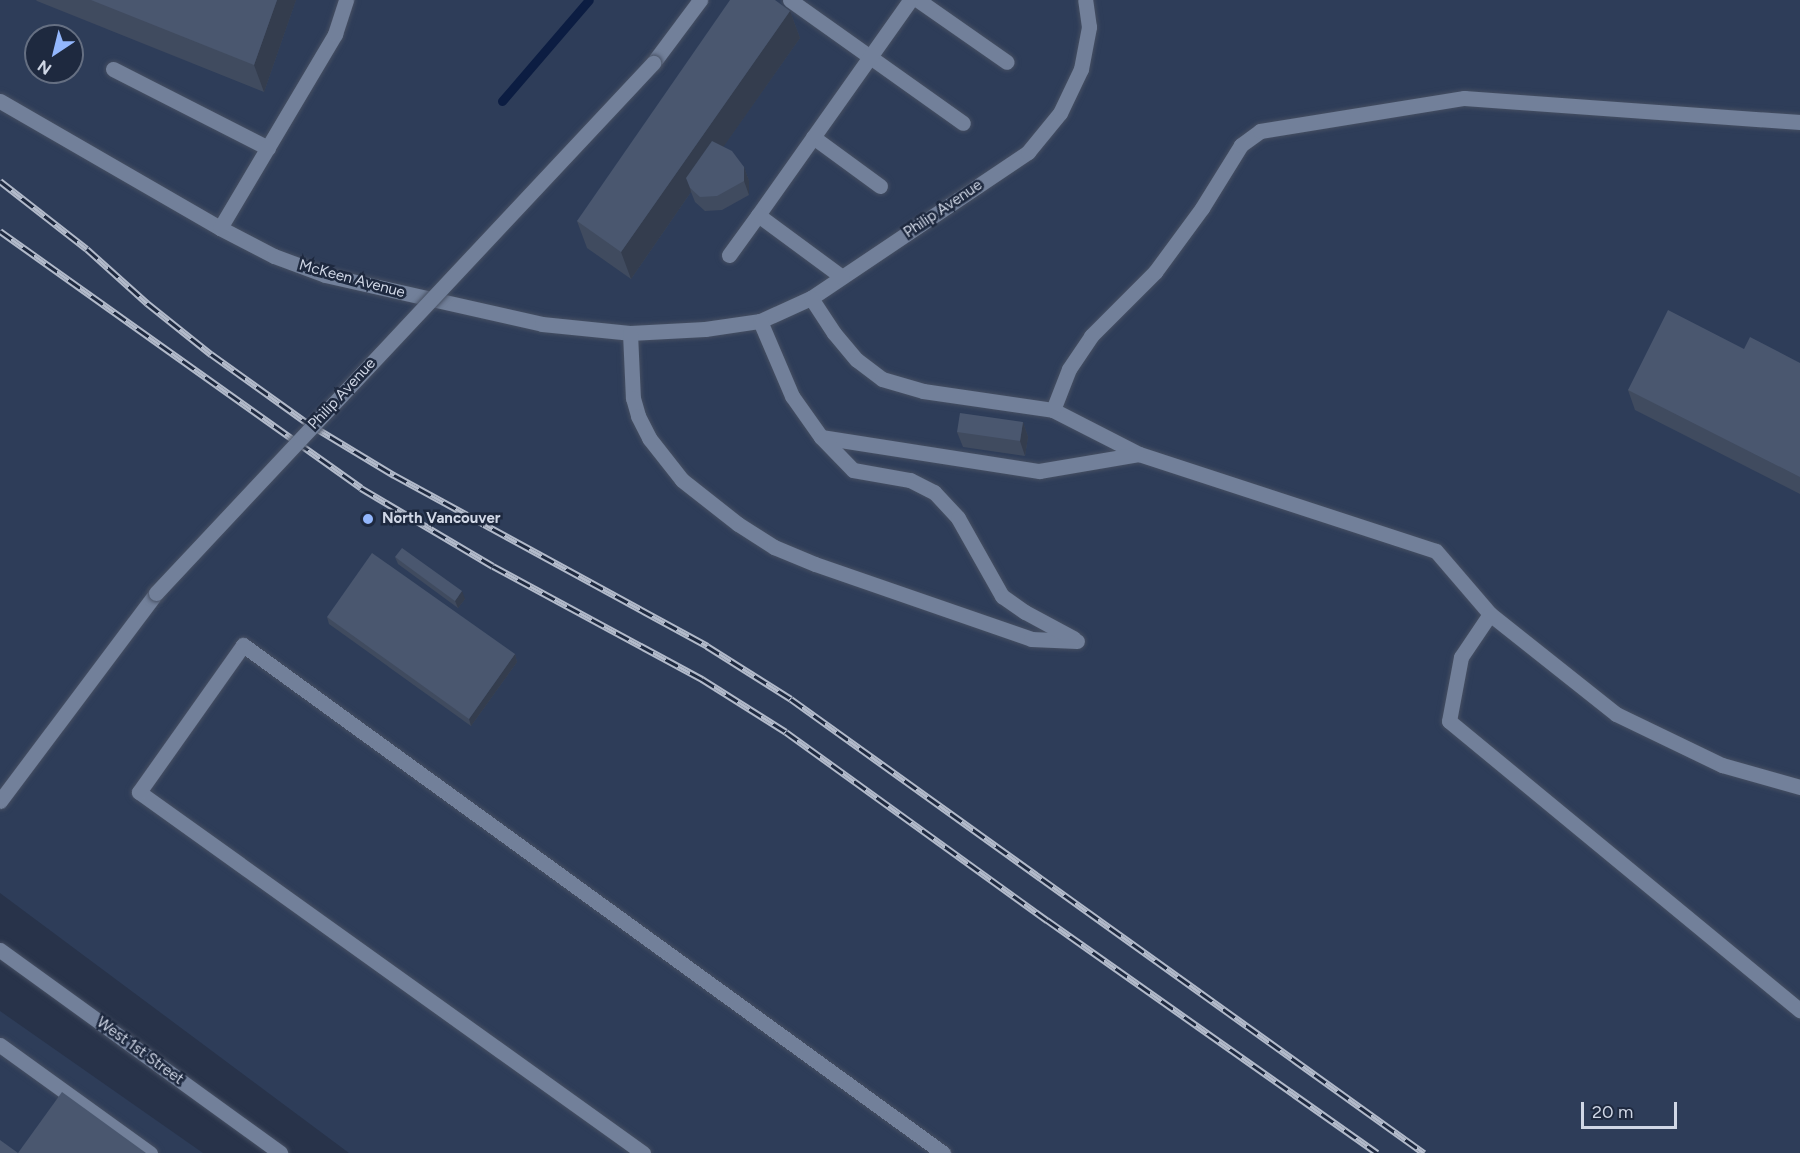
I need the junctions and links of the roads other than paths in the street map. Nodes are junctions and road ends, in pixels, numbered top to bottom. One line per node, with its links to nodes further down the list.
1 (346, 0): 14 (street)
2 (700, 0): 29 (street, Philip Avenue, bridge)
3 (790, 0): 7 (street)
4 (910, 0): 7 (street)
5 (918, 0): 8 (street)
6 (1085, 0): 19 (street, Philip Avenue)
7 (870, 57): 12 (street); 13 (street)
8 (1007, 62)
9 (113, 69): 14 (street)
10 (0, 101): 17 (street, McKeen Avenue)
11 (1800, 122): 24 (street)
12 (963, 123)
13 (813, 137): 15 (street); 16 (street)
14 (268, 148): 17 (street)
15 (880, 186)
16 (758, 215): 18 (street); 19 (street)
17 (220, 228): 23 (street, McKeen Avenue)
18 (729, 255)
19 (842, 277): 20 (street, Philip Avenue)
20 (811, 298): 21 (street, Philip Avenue); 24 (street)
21 (760, 321): 22 (street, Philip Avenue); 25 (street)
22 (705, 329): 23 (street, McKeen Avenue)
23 (630, 333): 25 (street)
24 (1053, 410): 26 (street)
25 (821, 437): 26 (street)
26 (1139, 454): 27 (street)
27 (1490, 614): 28 (street); 31 (street)
28 (1800, 787)
29 (0, 801)
30 (0, 950): 34 (street, West 1st Street)
31 (1800, 1010)
32 (0, 1045): 33 (street)
33 (150, 1153)
34 (280, 1153)
35 (643, 1153): 36 (street)
36 (943, 1153)

